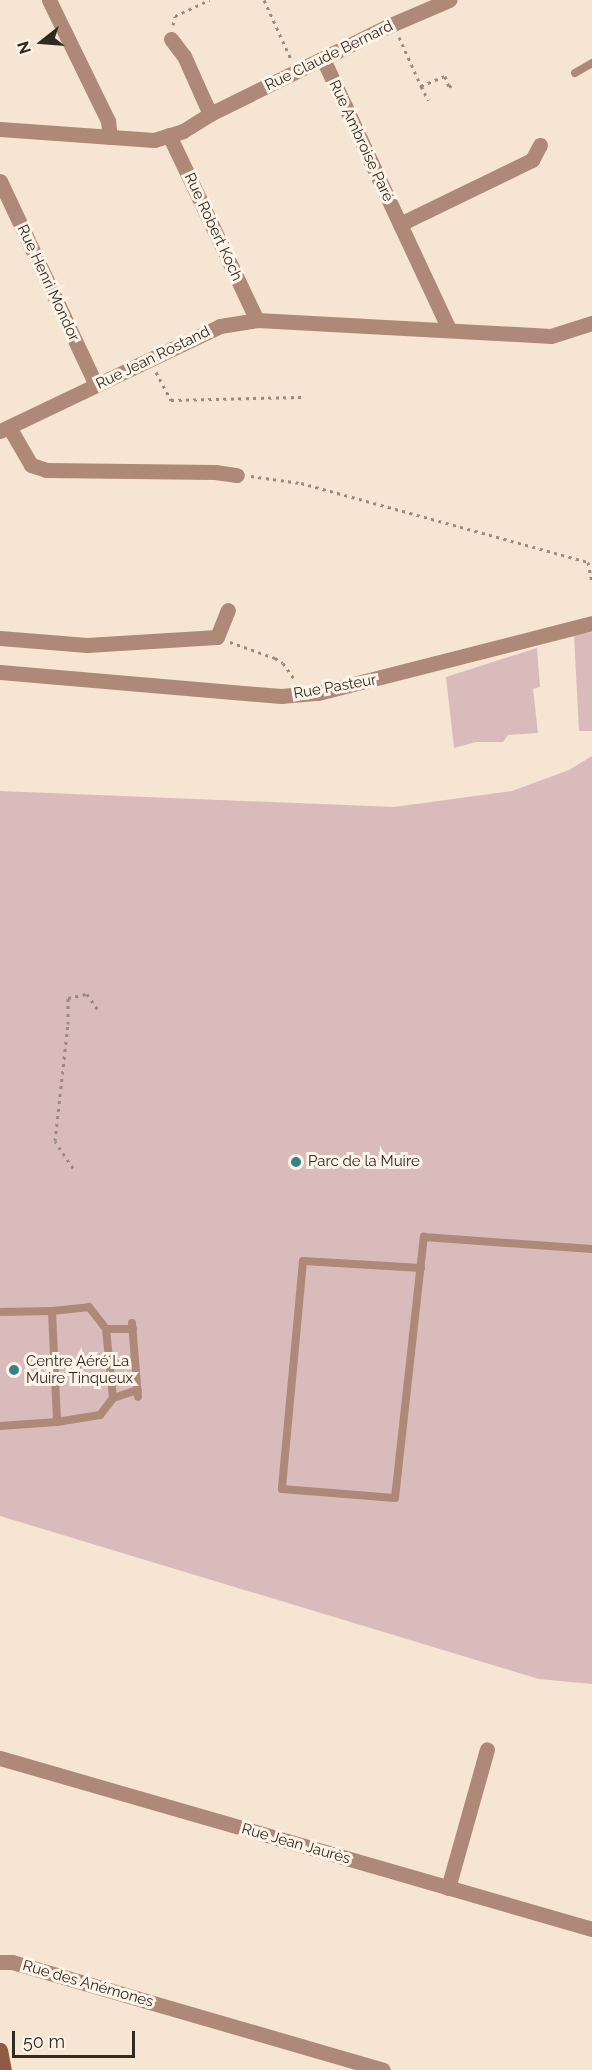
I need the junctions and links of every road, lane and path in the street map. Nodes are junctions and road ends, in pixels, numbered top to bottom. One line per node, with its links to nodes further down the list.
1 (49, 0): 17 (street)
2 (210, 0): 6 (path)
3 (264, 0): 9 (path)
4 (449, 0): 5 (street, Rue Claude Bernard)
5 (393, 24): 7 (street, Rue Claude Bernard); 12 (path)
6 (171, 39): 14 (street)
7 (322, 59): 9 (street, Rue Claude Bernard); 20 (street, Rue Ambroise Paré)
8 (592, 63): 10 (lane)
9 (297, 71): 14 (street, Rue Claude Bernard)
10 (575, 73)
11 (452, 85): 12 (path)
12 (421, 86): 13 (path)
13 (428, 100)
14 (210, 114): 16 (street, Rue Claude Bernard)
15 (0, 129): 17 (street, Rue Claude Bernard)
16 (170, 135): 17 (street, Rue Claude Bernard); 21 (street, Rue Robert Koch)
17 (110, 137)
18 (540, 145): 20 (street)
19 (0, 181): 25 (street, Rue Henri Mondor)
20 (400, 224): 23 (street, Rue Ambroise Paré)
21 (257, 320): 23 (street, Rue Jean Rostand); 24 (street, Rue Jean Rostand)
22 (592, 323): 23 (street)
23 (449, 329)
24 (150, 360): 25 (street, Rue Jean Rostand); 26 (path)
25 (96, 386): 27 (street, Rue Jean Rostand)
26 (302, 397)
27 (4, 429): 28 (street, Rue Jean Rostand)
28 (237, 475): 29 (path)
29 (592, 582)
30 (228, 610): 32 (street)
31 (592, 623): 35 (street, Rue Pasteur)
32 (217, 637): 33 (street); 35 (path)
33 (0, 638)
34 (0, 672): 35 (street, Rue Pasteur)
35 (303, 694)
36 (98, 1011): 37 (path)
37 (73, 1168)
38 (592, 1249): 39 (lane)
39 (421, 1268): 39 (lane)
40 (52, 1311): 41 (lane); 42 (lane); 45 (lane)
41 (0, 1312)
42 (106, 1329): 43 (lane); 44 (lane)
43 (109, 1360): 44 (lane); 45 (lane); 46 (lane)
44 (135, 1360): 46 (lane)
45 (55, 1365): 47 (lane)
46 (113, 1398): 47 (lane)
47 (57, 1422): 48 (lane)
48 (0, 1426)
49 (487, 1749): 51 (street)
50 (0, 1758): 51 (street, Rue Jean Jaurès)
51 (448, 1888): 52 (street, Rue Jean Jaurès)
52 (592, 1929)
53 (0, 1962): 56 (street, Rue des Anémones)
54 (0, 2050): 55 (street)
55 (4, 2070)
56 (383, 2070)

